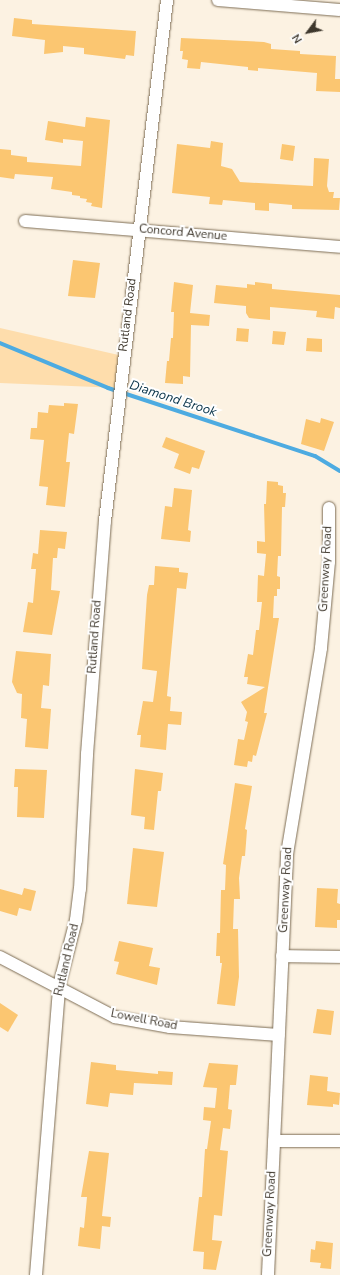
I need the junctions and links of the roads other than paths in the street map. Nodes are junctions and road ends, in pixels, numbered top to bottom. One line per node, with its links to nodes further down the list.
1 (167, 0): 5 (street, Rutland Road)
2 (218, 0): 3 (street)
3 (340, 10)
4 (26, 221): 5 (street, Concord Avenue)
5 (138, 230): 6 (street, Concord Avenue); 13 (street, Rutland Road)
6 (340, 247)
7 (329, 508): 8 (street, Greenway Road)
8 (329, 562): 9 (street); 10 (street, Greenway Road)
9 (340, 568)
10 (282, 956): 12 (street); 14 (street, Greenway Road)
11 (0, 957): 13 (street, Lowell Road)
12 (340, 957)
13 (59, 986): 14 (street, Lowell Road); 17 (street, Rutland Road)
14 (279, 1035): 16 (street, Greenway Road)
15 (340, 1140): 16 (street)
16 (274, 1141): 18 (street, Greenway Road)
17 (36, 1275)
18 (268, 1275)

